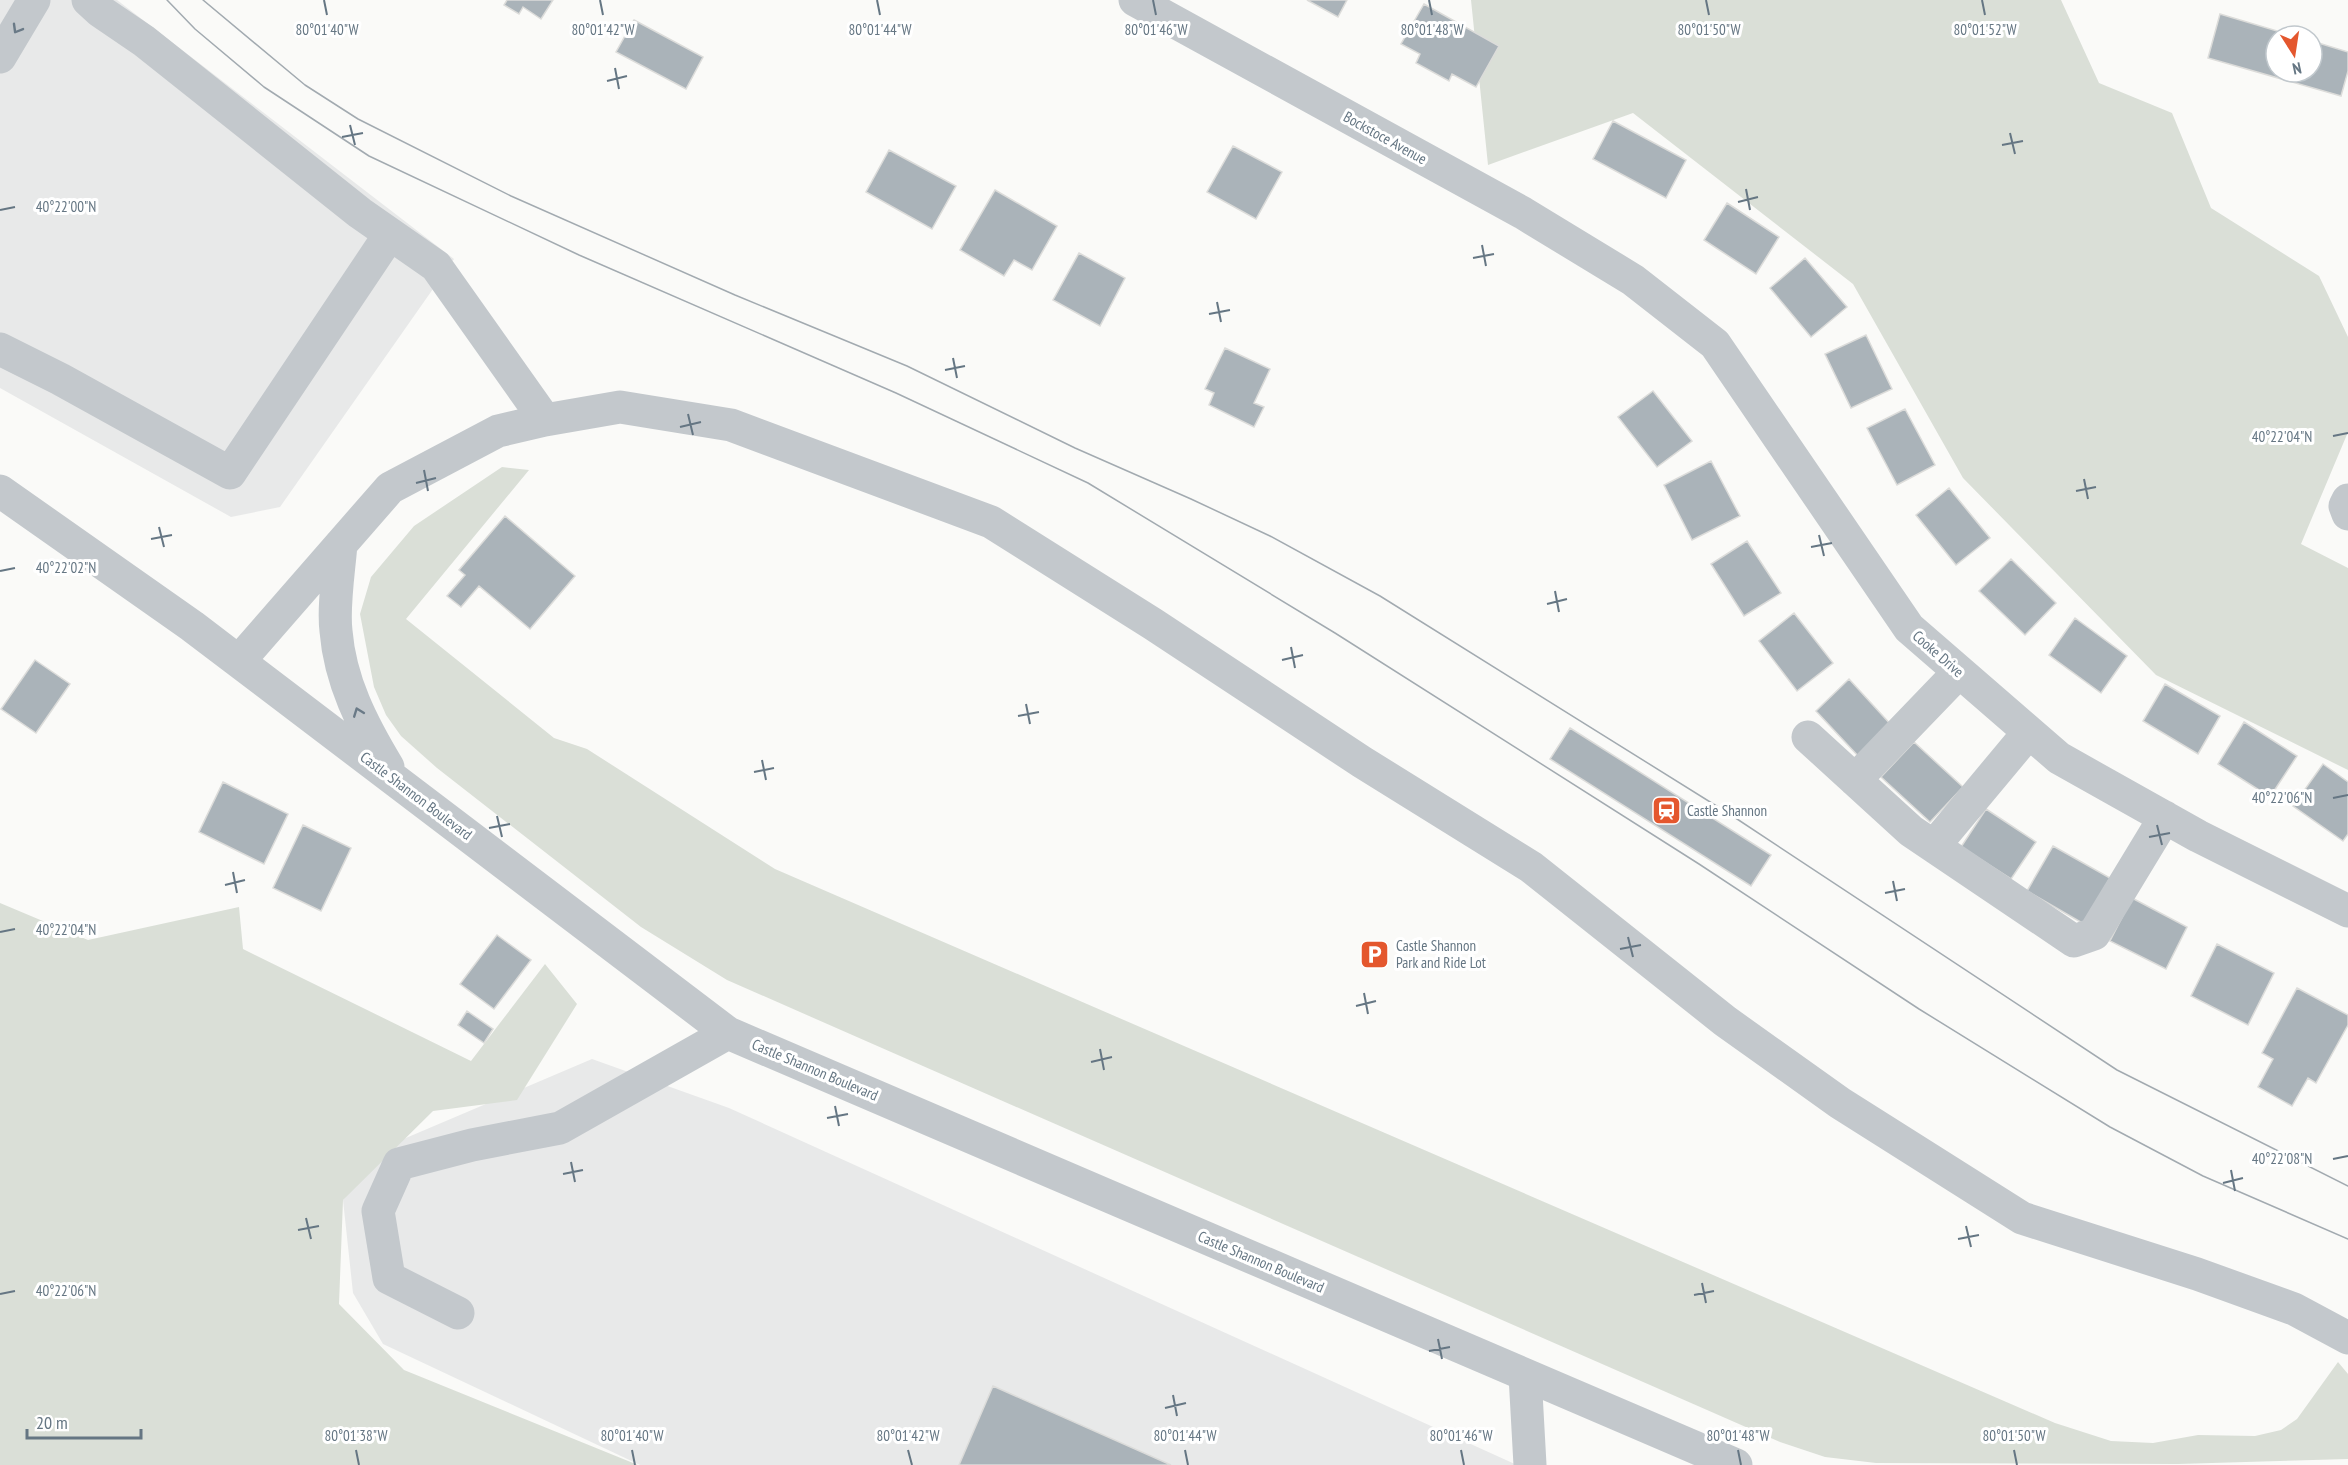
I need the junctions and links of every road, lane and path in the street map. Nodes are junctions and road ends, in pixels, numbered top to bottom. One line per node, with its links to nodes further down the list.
1 (34, 0): 4 (street, one-way to 4)
2 (88, 0): 5 (street)
3 (1135, 0): 6 (street, Bockstoce Avenue)
4 (0, 57)
5 (390, 234): 7 (street); 8 (street)
6 (1633, 280): 14 (street, Cooke Drive)
7 (0, 349)
8 (545, 420): 12 (street); 24 (street)
9 (1, 494): 13 (street, Castle Shannon Boulevard)
10 (2348, 500): 11 (street)
11 (2348, 514)
12 (341, 544): 13 (street); 18 (street, one-way to 12)
13 (239, 661): 18 (street, Castle Shannon Boulevard)
14 (1959, 672): 15 (street, Cooke Drive); 17 (street)
15 (2029, 732): 19 (street, Cooke Drive); 20 (street)
16 (1808, 737): 17 (street)
17 (1855, 780): 20 (street)
18 (396, 781): 22 (street, Castle Shannon Boulevard)
19 (2165, 817): 20 (street); 21 (street, Cooke Drive)
20 (1934, 846)
21 (2348, 911)
22 (728, 1034): 23 (street); 25 (street, Castle Shannon Boulevard)
23 (458, 1313)
24 (2348, 1338)
25 (1525, 1375): 26 (street); 27 (street, Castle Shannon Boulevard)
26 (1530, 1465)
27 (1736, 1465)

